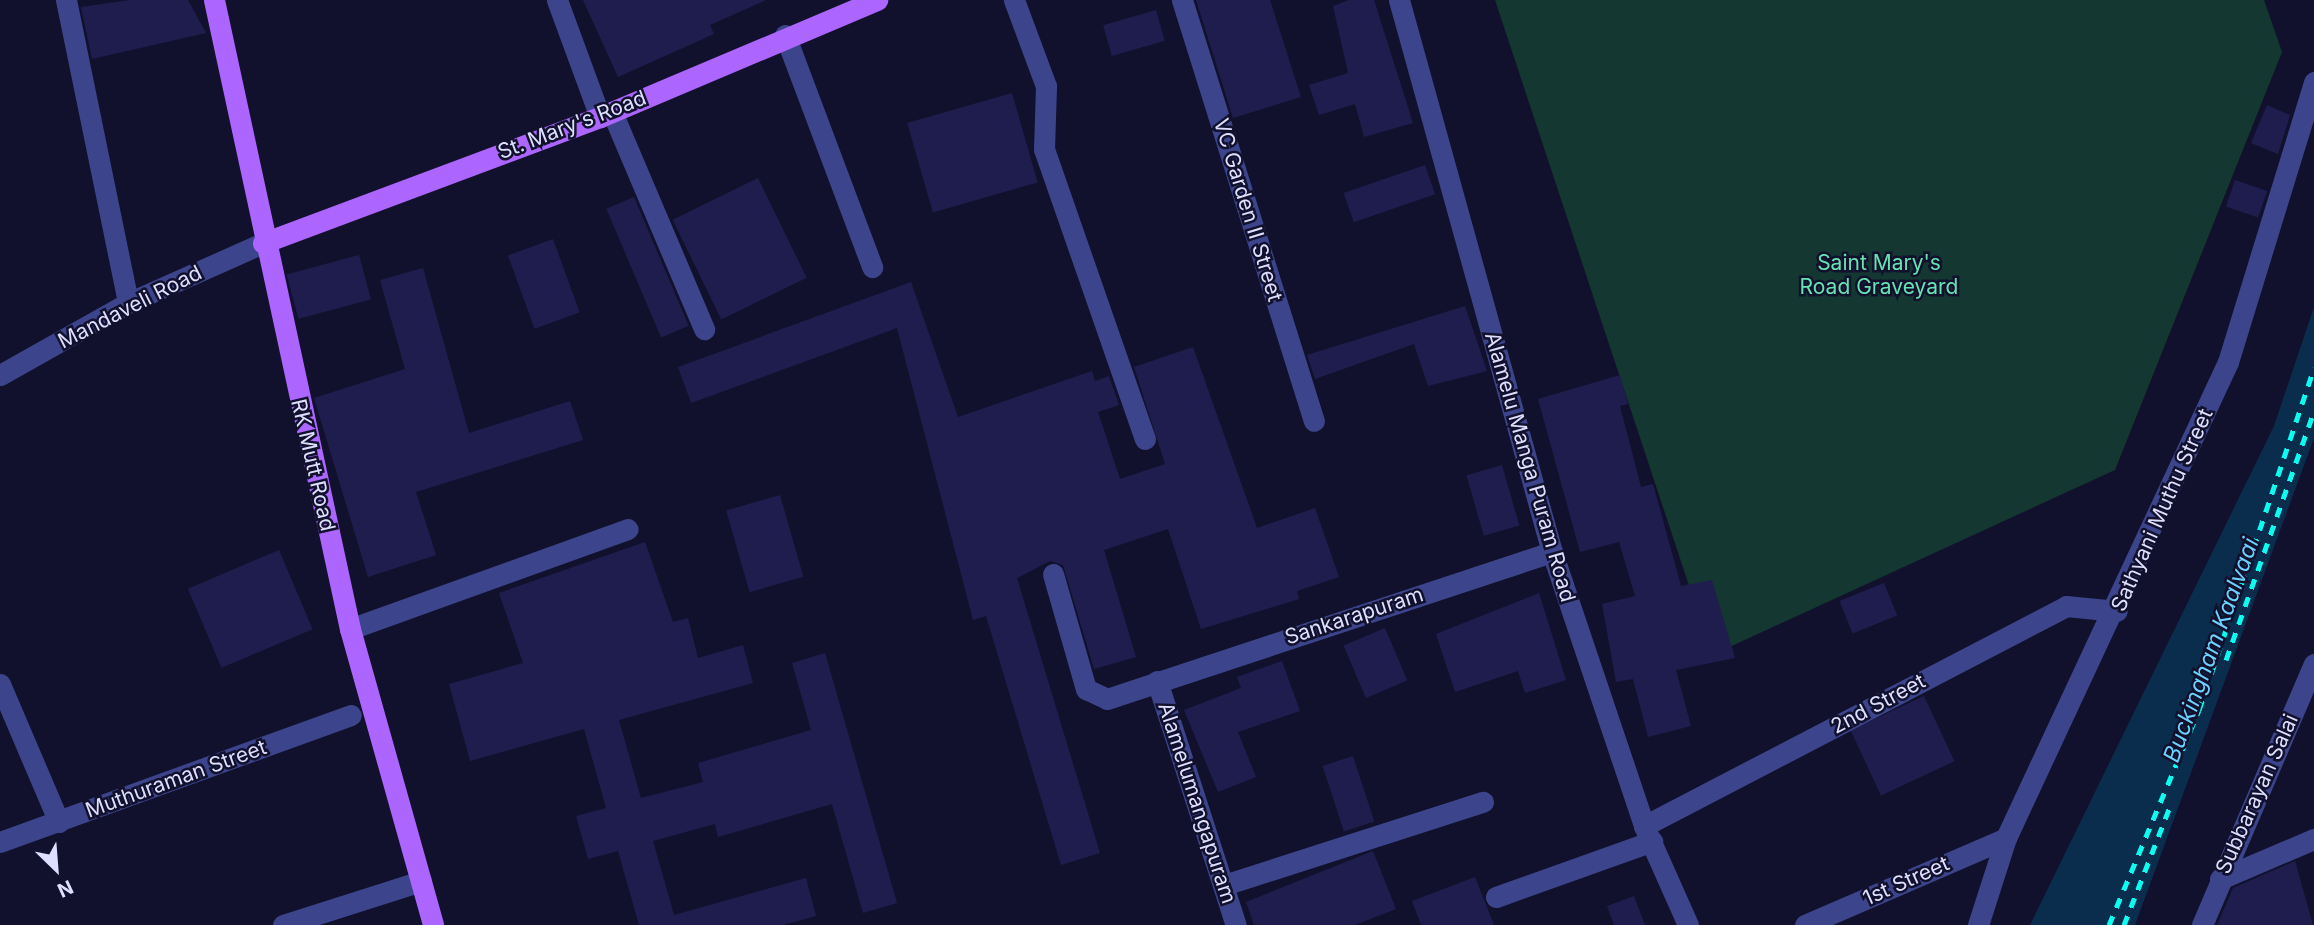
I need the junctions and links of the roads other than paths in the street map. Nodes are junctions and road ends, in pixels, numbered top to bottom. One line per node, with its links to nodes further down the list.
1 (66, 0): 14 (street)
2 (214, 0): 12 (main road, RK Mutt Road)
3 (557, 0): 11 (street)
4 (877, 0): 8 (main road, St. Mary's Road)
5 (1014, 0): 18 (street)
6 (1182, 0): 17 (street, VC Garden II Street)
7 (1399, 0): 20 (street, Alamelu Manga Puram Road)
8 (846, 6): 9 (main road, St. Mary's Road)
9 (785, 35): 11 (main road, St. Mary's Road); 13 (street)
10 (2314, 82): 22 (street, Sathyani Muthu Street)
11 (606, 114): 12 (main road, St. Mary's Road); 15 (street)
12 (263, 243): 14 (street, Mandaveli Road); 23 (main road, RK Mutt Road)
13 (872, 267)
14 (128, 303): 16 (street, Mandaveli Road)
15 (705, 330)
16 (0, 375)
17 (1314, 421)
18 (1145, 439)
19 (628, 529): 23 (street)
20 (1552, 552): 25 (street, Sankarapuram); 30 (street, Alamelu Manga Puram Road)
21 (1053, 574): 25 (street, Sankarapuram)
22 (2117, 611): 30 (street, 2nd Street); 31 (street, Sathyani Muthu Street)
23 (350, 629): 35 (main road, RK Mutt Road)
24 (2314, 664): 34 (street, Subbarayan Salai)
25 (1157, 681): 36 (street, Alamelumangapuram)
26 (0, 684): 29 (street)
27 (352, 715): 29 (street, Muthuraman Street)
28 (1483, 803): 36 (street)
29 (59, 822): 33 (street, Muthuraman Street)
30 (1648, 834): 37 (street, 2nd Street); 41 (street, Alamelu Manga Puram Road)
31 (2006, 838): 42 (street, 1st Street); 43 (street, Sathyani Muthu Street)
32 (2314, 839): 34 (street)
33 (0, 842)
34 (2220, 879): 44 (street, Subbarayan Salai)
35 (421, 881): 38 (street); 39 (main road, RK Mutt Road)
36 (1224, 885): 40 (street, Alamelumangapuram)
37 (1496, 897)
38 (283, 925)
39 (432, 925)
40 (1236, 925)
41 (1688, 925)
42 (1805, 925)
43 (1978, 925)
44 (2202, 925)

